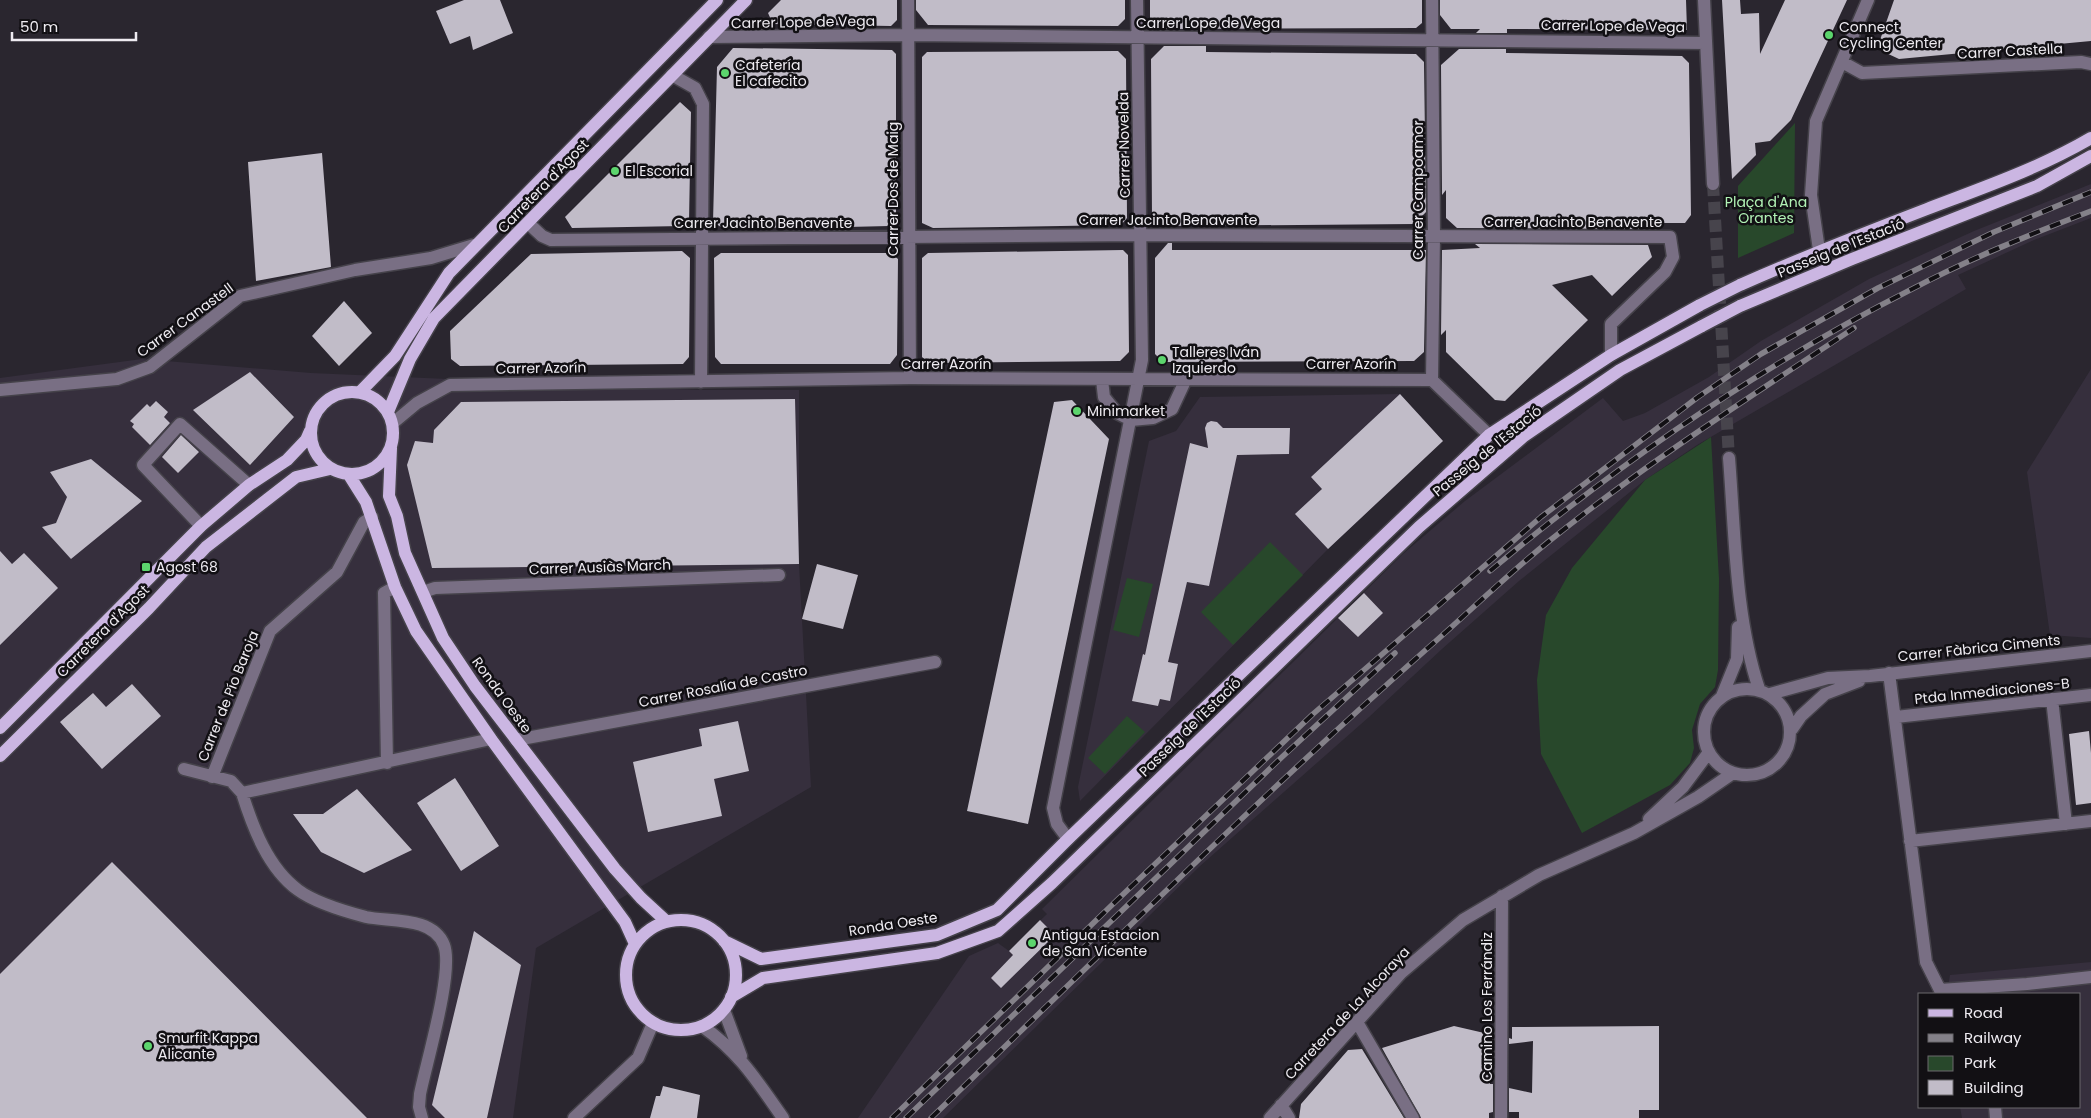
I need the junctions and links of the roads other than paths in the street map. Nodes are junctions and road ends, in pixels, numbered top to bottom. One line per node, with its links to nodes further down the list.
1 (717, 0): 24 (main road, Carretera d'Agost)
2 (746, 0): 9 (main road, Carretera d'Agost)
3 (908, 0): 8 (street, Carrer Dos de Maig)
4 (1137, 0): 10 (street, Carrer Novelda)
5 (1432, 0): 11 (street, Carrer Campoamor)
6 (1704, 0): 12 (street)
7 (1868, 0): 13 (street)
8 (907, 35): 9 (street, Carrer Lope de Vega); 10 (street, Carrer Lope de Vega); 21 (street, Carrer Dos de Maig)
9 (709, 37): 15 (main road, Carretera d'Agost)
10 (1137, 38): 11 (street, Carrer Lope de Vega); 20 (street, Carrer Novelda)
11 (1432, 39): 12 (street, Carrer Lope de Vega); 22 (street, Carrer Campoamor)
12 (1706, 43): 18 (street)
13 (1842, 62): 14 (street, Carrer Castella); 25 (street)
14 (2091, 64)
15 (672, 75): 19 (main road, Carretera d'Agost); 23 (street)
16 (2091, 138): 25 (main road, Passeig de l'Estació)
17 (2091, 156): 81 (main road, Passeig de l'Estació, bridge)
18 (1713, 184)
19 (528, 223): 23 (street, Carrer Jacinto Benavente); 35 (main road, Carretera d'Agost)
20 (1140, 234): 21 (street, Carrer Jacinto Benavente); 22 (street, Carrer Jacinto Benavente); 28 (street, Carrer Novelda)
21 (909, 236): 23 (street, Carrer Jacinto Benavente); 27 (street, Carrer Dos de Maig)
22 (1434, 236): 26 (street, Carrer Jacinto Benavente); 31 (street, Carrer Campoamor)
23 (702, 238): 32 (street)
24 (474, 245): 33 (street, Carrer Canastell); 34 (main road, Carretera d'Agost)
25 (1819, 250): 26 (main road, Passeig de l'Estació, bridge)
26 (1611, 355): 38 (main road, Passeig de l'Estació)
27 (910, 378): 30 (street, Carrer Azorín); 32 (street, Carrer Azorín)
28 (1138, 379): 29 (street, Carrer Azorín); 30 (street, Carrer Azorín); 36 (street, Carrer Novelda)
29 (1186, 379): 31 (street, Carrer Azorín); 36 (street)
30 (1102, 380): 36 (street)
31 (1432, 380): 38 (street)
32 (702, 382): 35 (street, Carrer Azorín)
33 (0, 390)
34 (360, 392): 35 (main road); 37 (main road)
35 (390, 417): 39 (main road)
36 (1131, 420): 73 (street, Carrer Novelda)
37 (310, 431): 41 (main road); 43 (main road, Carretera d'Agost)
38 (1489, 435): 73 (main road, Passeig de l'Estació)
39 (391, 448): 42 (main road); 48 (main road, Ronda Oeste)
40 (1728, 458): 49 (street)
41 (330, 469): 42 (main road); 64 (main road, Carretera d'Agost)
42 (349, 475): 44 (main road)
43 (249, 485): 45 (main road, Carretera d'Agost); 45 (street)
44 (372, 517): 47 (main road); 68 (street, Carrer de Pío Baroja)
45 (201, 526): 59 (main road, Carretera d'Agost)
46 (779, 575): 48 (street, Carrer Ausiàs March)
47 (395, 587): 61 (main road); 65 (street)
48 (423, 592): 62 (main road, Ronda Oeste)
49 (1740, 592): 54 (street); 56 (street)
50 (2091, 651): 52 (street, Carrer Fàbrica Ciments)
51 (935, 662): 62 (street, Carrer Rosalía de Castro)
52 (1890, 674): 53 (street, Carrer Fàbrica Ciments); 58 (street)
53 (1870, 676): 54 (street, Carrer Fàbrica Ciments); 60 (street, Carrer Fàbrica Ciments)
54 (1764, 692): 56 (street); 60 (street)
55 (2091, 695): 57 (street, Ptda Inmediaciones-B)
56 (1722, 696): 63 (street)
57 (2052, 699): 58 (street, Ptda Inmediaciones-B); 71 (street)
58 (1896, 717): 74 (street)
59 (0, 728)
60 (1792, 729): 67 (street)
61 (491, 739): 65 (street); 78 (main road)
62 (516, 740): 76 (main road, Ronda Oeste)
63 (1708, 752): 67 (street); 72 (street, Carretera de La Alcoraya)
64 (0, 756)
65 (387, 763): 69 (street)
66 (184, 769): 68 (street)
67 (1733, 774): 72 (street, Carretera de La Alcoraya)
68 (212, 777): 69 (street)
69 (242, 793): 88 (street)
70 (2091, 821): 71 (street)
71 (2066, 824): 74 (street)
72 (1634, 833): 75 (street, Carretera de La Alcoraya)
73 (1068, 839): 77 (main road, Ronda Oeste)
74 (1910, 841): 80 (street)
75 (1502, 896): 83 (street, Carretera de La Alcoraya); 94 (street, Camino Los Ferrándiz)
76 (666, 921): 77 (main road, Ronda Oeste); 78 (main road)
77 (724, 941): 81 (main road, Ronda Oeste)
78 (635, 944): 84 (main road, Ronda Oeste)
79 (2091, 977): 80 (street)
80 (1982, 991)
81 (731, 997): 82 (main road, Ronda Oeste)
82 (724, 1010): 85 (main road, Ronda Oeste); 86 (street)
83 (1357, 1022): 87 (street, Carretera de La Alcoraya); 93 (street)
84 (653, 1023): 85 (main road, Ronda Oeste); 89 (street)
85 (702, 1026): 86 (street)
86 (743, 1061): 90 (street)
87 (1281, 1105): 91 (street, Carretera de La Alcoraya); 92 (street)
88 (422, 1118)
89 (574, 1118)
90 (783, 1118)
91 (1270, 1118)
92 (1289, 1118)
93 (1413, 1118)
94 (1501, 1118)

